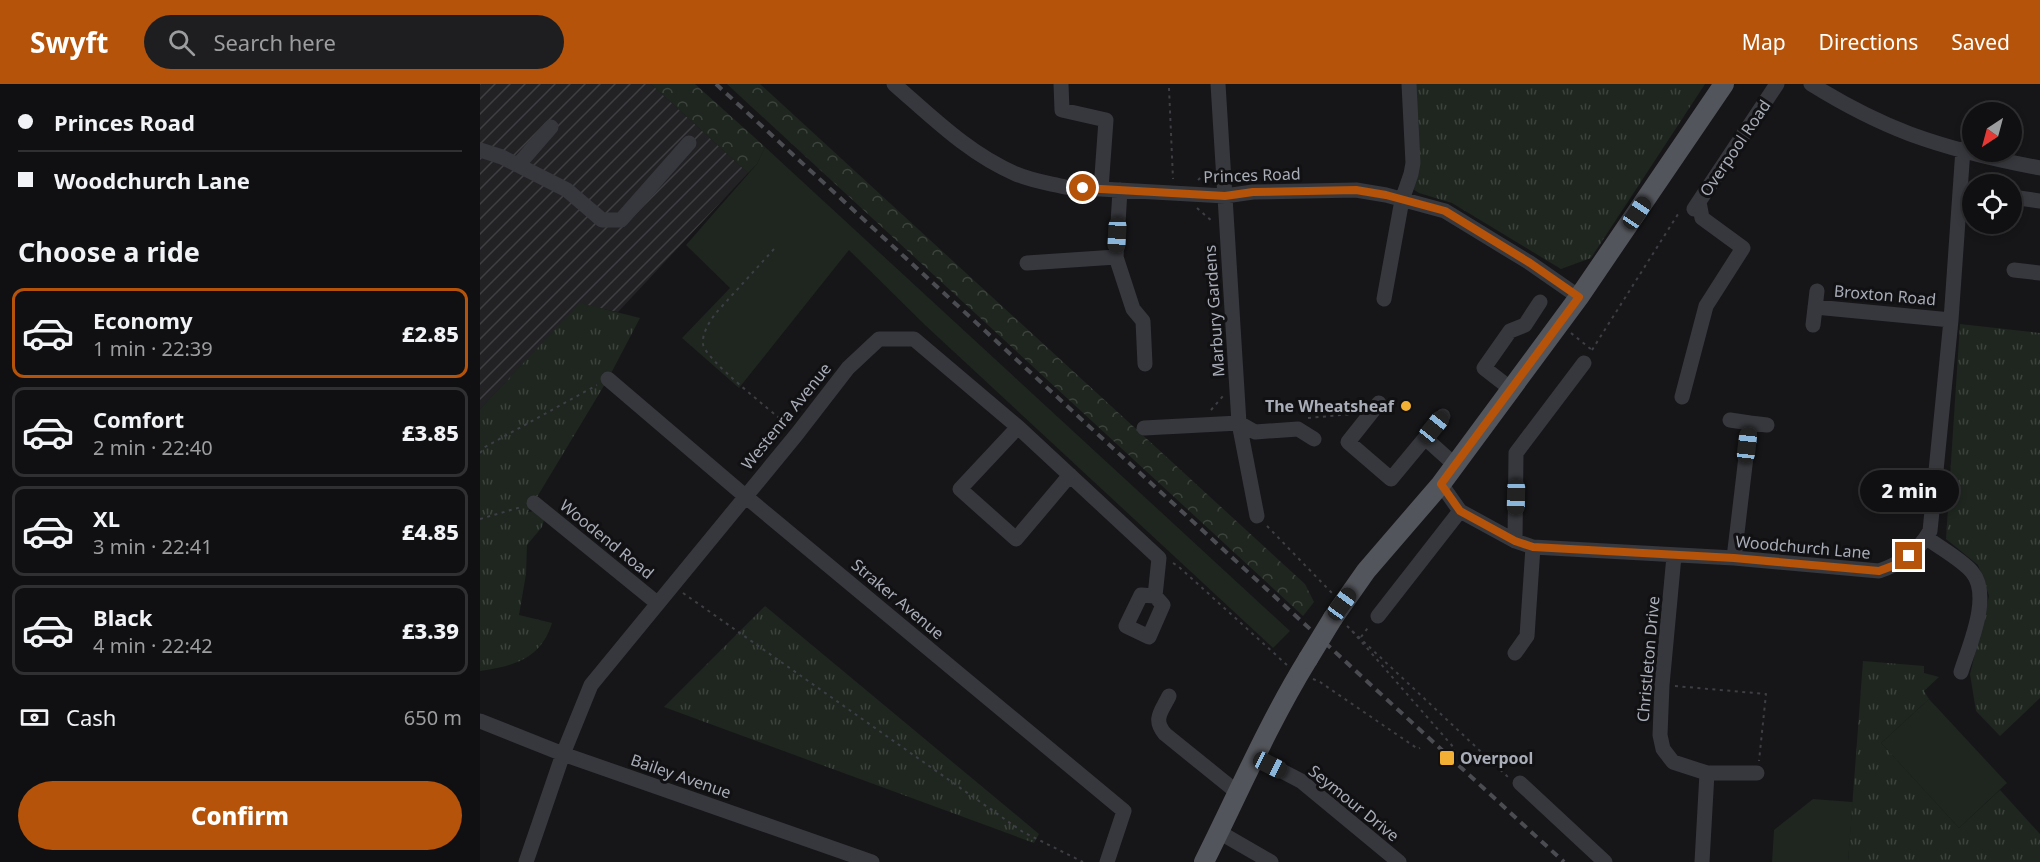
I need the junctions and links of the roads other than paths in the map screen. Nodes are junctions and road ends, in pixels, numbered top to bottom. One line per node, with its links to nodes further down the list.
1 (894, 84): 16 (street, Princes Road)
2 (1061, 84): 16 (street)
3 (1218, 84): 18 (street, Marbury Gardens)
4 (1409, 84): 20 (street)
5 (1724, 84): 27 (main road)
6 (1777, 84): 37 (street, Overpool Road)
7 (1810, 84): 10 (street)
8 (551, 127): 14 (street)
9 (689, 143): 14 (street)
10 (1962, 149)
11 (480, 150): 14 (street)
12 (1962, 162): 31 (street)
13 (2008, 162): 15 (street)
14 (518, 165)
15 (2040, 168)
16 (1101, 189): 17 (street, Princes Road)
17 (1120, 190): 18 (street, Princes Road); 22 (street)
18 (1225, 196): 20 (street, Princes Road); 41 (street, Marbury Gardens)
19 (2022, 198): 21 (street)
20 (1402, 200): 27 (street, Princes Road); 28 (street)
21 (2040, 201)
22 (1116, 257): 23 (street); 34 (street)
23 (1027, 263)
24 (2014, 270): 25 (street)
25 (2040, 273)
26 (1817, 291): 30 (street, Broxton Road)
27 (1579, 297): 36 (main road)
28 (1384, 299)
29 (1540, 302): 36 (street)
30 (1815, 307): 31 (street, Broxton Road); 32 (street, Broxton Road)
31 (1950, 320): 55 (street)
32 (1813, 325)
33 (1588, 357): 56 (street)
34 (1145, 364)
35 (608, 379): 51 (street, Straker Avenue)
36 (1510, 389): 48 (main road)
37 (1682, 397)
38 (1379, 403): 46 (street)
39 (1443, 416): 46 (street)
40 (1730, 420): 42 (street)
41 (1239, 423): 45 (street); 47 (street); 54 (street, Marbury Gardens)
42 (1750, 423): 43 (street); 59 (street)
43 (1767, 424)
44 (1018, 427): 49 (street, Westenra Avenue); 49 (street); 51 (street, Westenra Avenue)
45 (1144, 428)
46 (1425, 438): 48 (street)
47 (1314, 439)
48 (1455, 465): 50 (main road)
49 (1070, 476): 60 (street, Westenra Avenue)
50 (1441, 484): 53 (street, Woodchurch Lane); 68 (main road, bridge)
51 (746, 496): 61 (street, Westenra Avenue); 76 (street, Straker Avenue)
52 (534, 503): 61 (street, Woodend Road)
53 (1460, 511): 56 (street, Woodchurch Lane); 62 (street)
54 (1257, 516)
55 (1927, 537): 59 (street, Woodchurch Lane); 64 (street)
56 (1515, 541): 57 (street, Woodchurch Lane)
57 (1533, 547): 58 (street, Woodchurch Lane); 63 (street)
58 (1674, 556): 59 (street, Woodchurch Lane); 69 (street, Christleton Drive)
59 (1734, 558)
60 (1155, 596)
61 (657, 603): 67 (street, Westenra Avenue)
62 (1378, 616)
63 (1515, 653)
64 (1961, 672)
65 (1169, 696): 72 (street)
66 (480, 721): 67 (street, Bailey Avenue)
67 (563, 753): 74 (street, Westenra Avenue); 75 (street, Bailey Avenue)
68 (1254, 757): 72 (main road); 79 (street, Seymour Drive)
69 (1707, 773): 70 (street, Christleton Drive); 81 (street)
70 (1757, 773)
71 (1520, 783): 80 (street)
72 (1238, 792): 73 (main road)
73 (1219, 832): 77 (main road); 78 (street)
74 (526, 862)
75 (872, 862)
76 (1107, 862)
77 (1204, 862)
78 (1271, 862)
79 (1398, 862)
80 (1605, 862)
81 (1702, 862)

